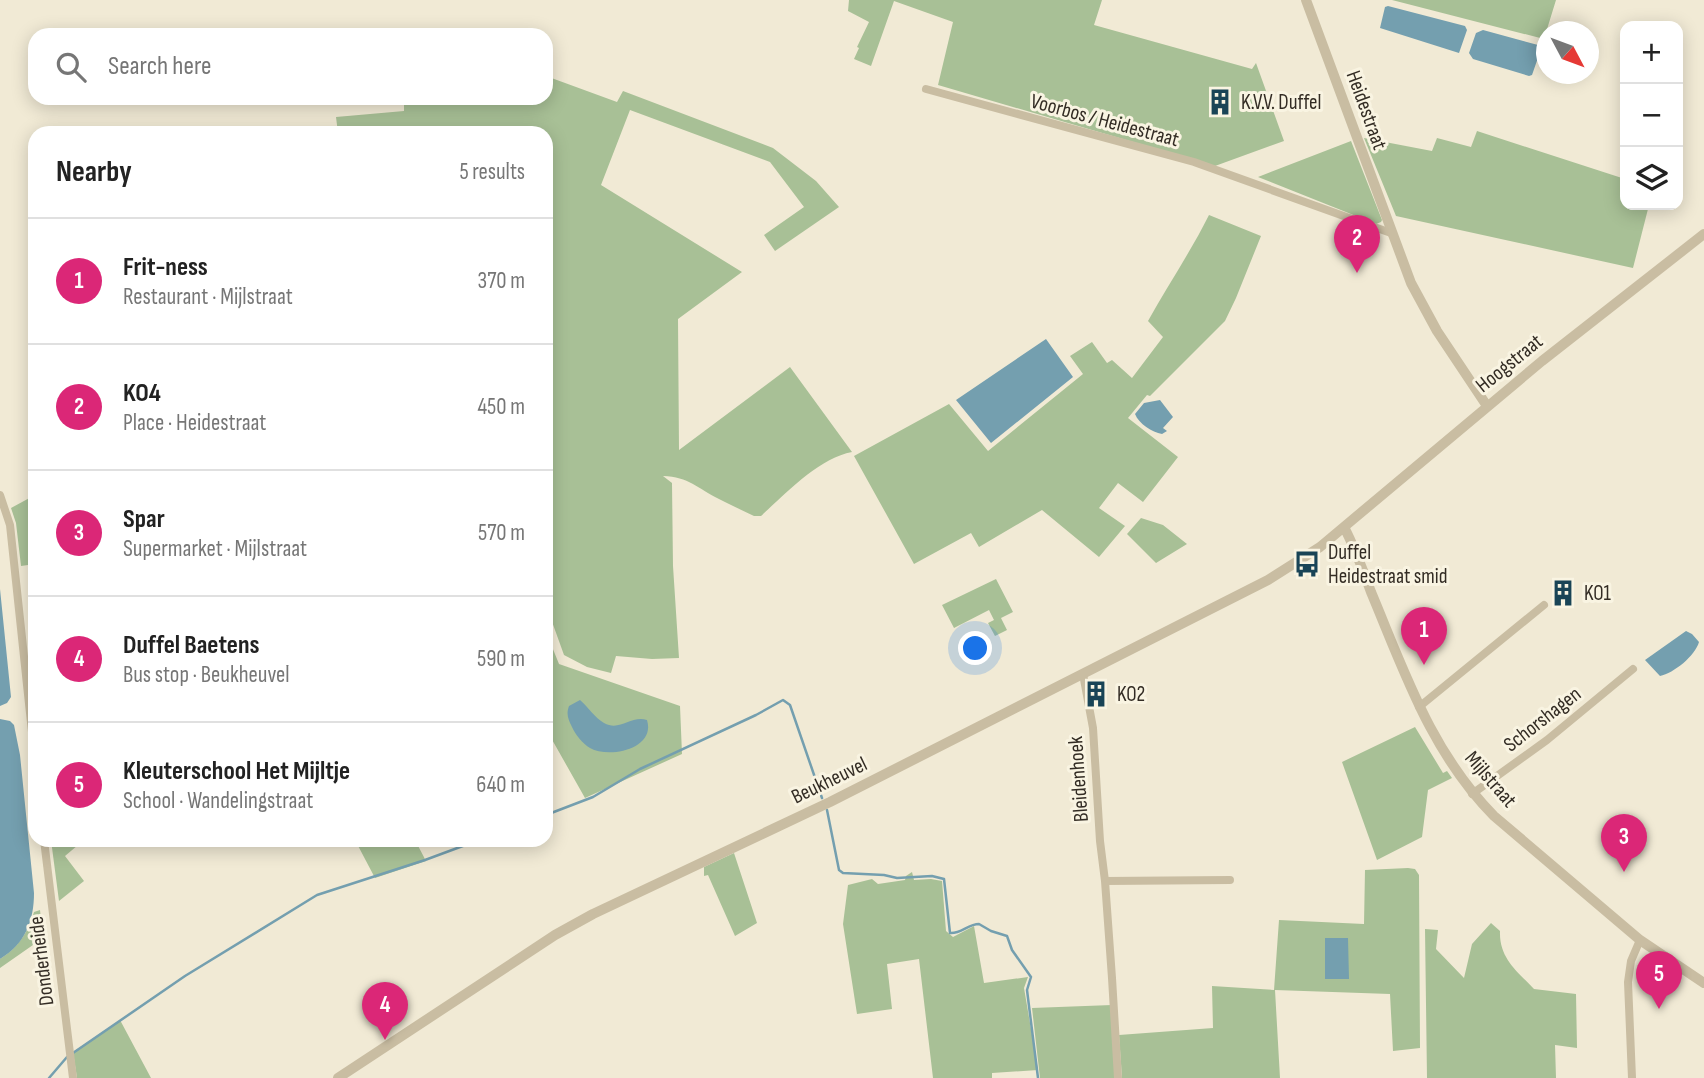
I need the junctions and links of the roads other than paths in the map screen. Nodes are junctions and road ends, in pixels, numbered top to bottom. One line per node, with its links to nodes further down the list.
1 (1306, 0): 3 (street, Heidestraat)
2 (926, 89): 3 (street, Voorbos / Heidestraat)
3 (1391, 233): 5 (street, Heidestraat)
4 (1704, 235): 5 (street, Hoogstraat)
5 (1487, 406): 7 (street, Hoogstraat)
6 (0, 495): 11 (street)
7 (1344, 527): 10 (street, Beukheuvel); 12 (street, Mijlstraat)
8 (1544, 605): 12 (street)
9 (1633, 669): 13 (street, Schorshagen)
10 (1083, 674): 16 (street, Bleidenhoek); 20 (street, Beukheuvel)
11 (28, 694)
12 (1419, 707): 13 (street, Mijlstraat)
13 (1472, 794): 17 (street, Mijlstraat)
14 (45, 847): 19 (street, Donderheide)
15 (1230, 880): 16 (street)
16 (1105, 881): 21 (street, Bleidenhoek)
17 (1640, 940): 18 (street, Mijlstraat); 22 (street)
18 (1704, 983)
19 (74, 1078)
20 (338, 1078)
21 (1118, 1078)
22 (1632, 1078)

